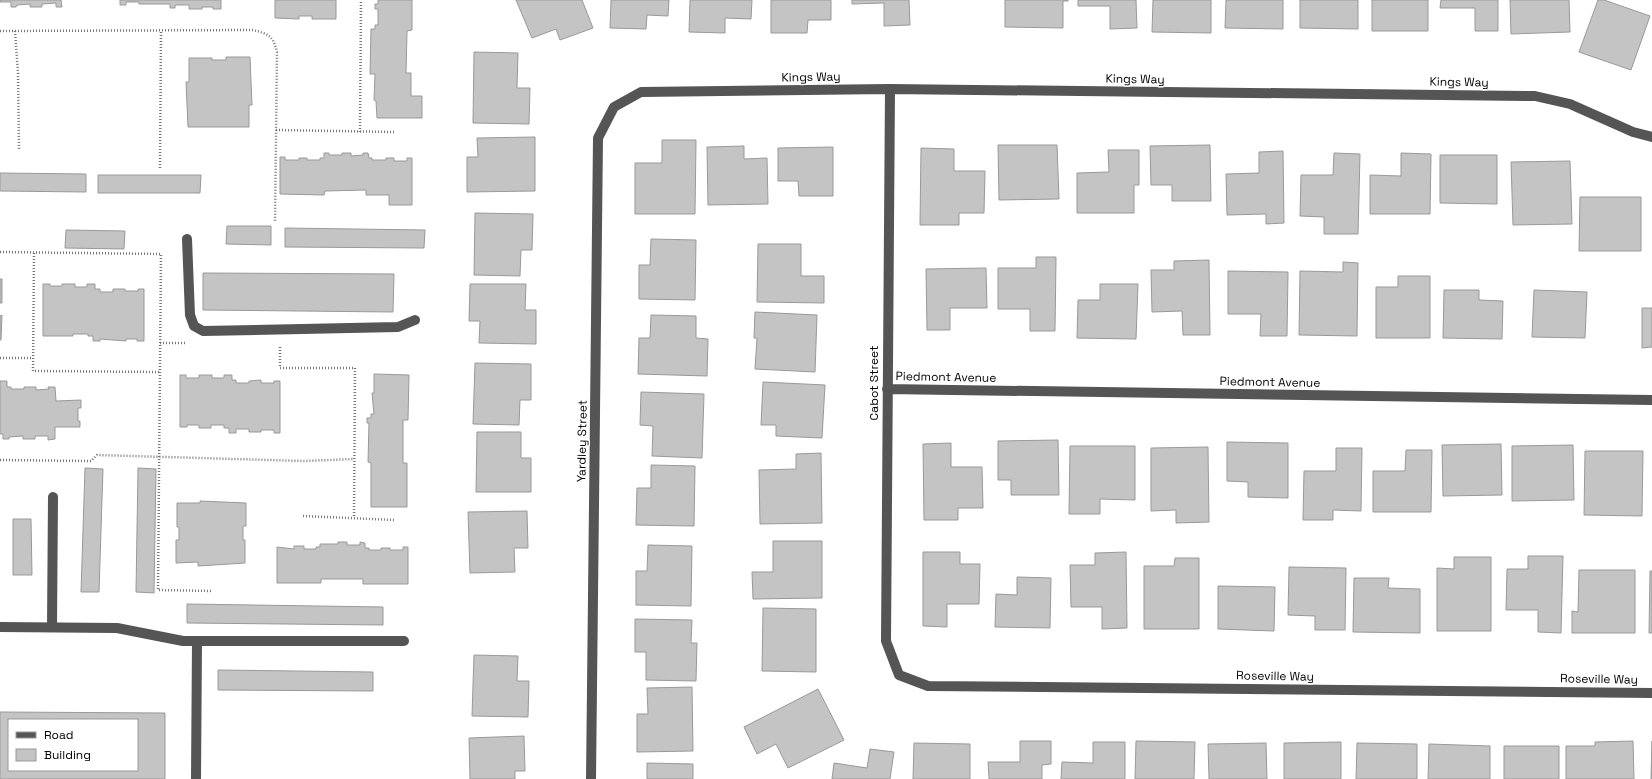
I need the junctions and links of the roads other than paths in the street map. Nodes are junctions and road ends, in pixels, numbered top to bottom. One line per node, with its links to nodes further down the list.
1 (890, 89): 2 (street, Kings Way); 3 (street, Kings Way); 6 (street, Cabot Street)
2 (614, 107): 16 (street, Yardley Street)
3 (1652, 137)
4 (187, 239): 5 (street)
5 (415, 320)
6 (887, 389): 7 (street, Piedmont Avenue); 13 (street, Cabot Street)
7 (1652, 400)
8 (53, 497): 10 (street)
9 (0, 627): 10 (street)
10 (52, 627): 11 (street)
11 (197, 641): 12 (street); 15 (street)
12 (404, 641)
13 (899, 675): 14 (street, Roseville Way)
14 (1652, 693)
15 (196, 779)
16 (591, 779)

